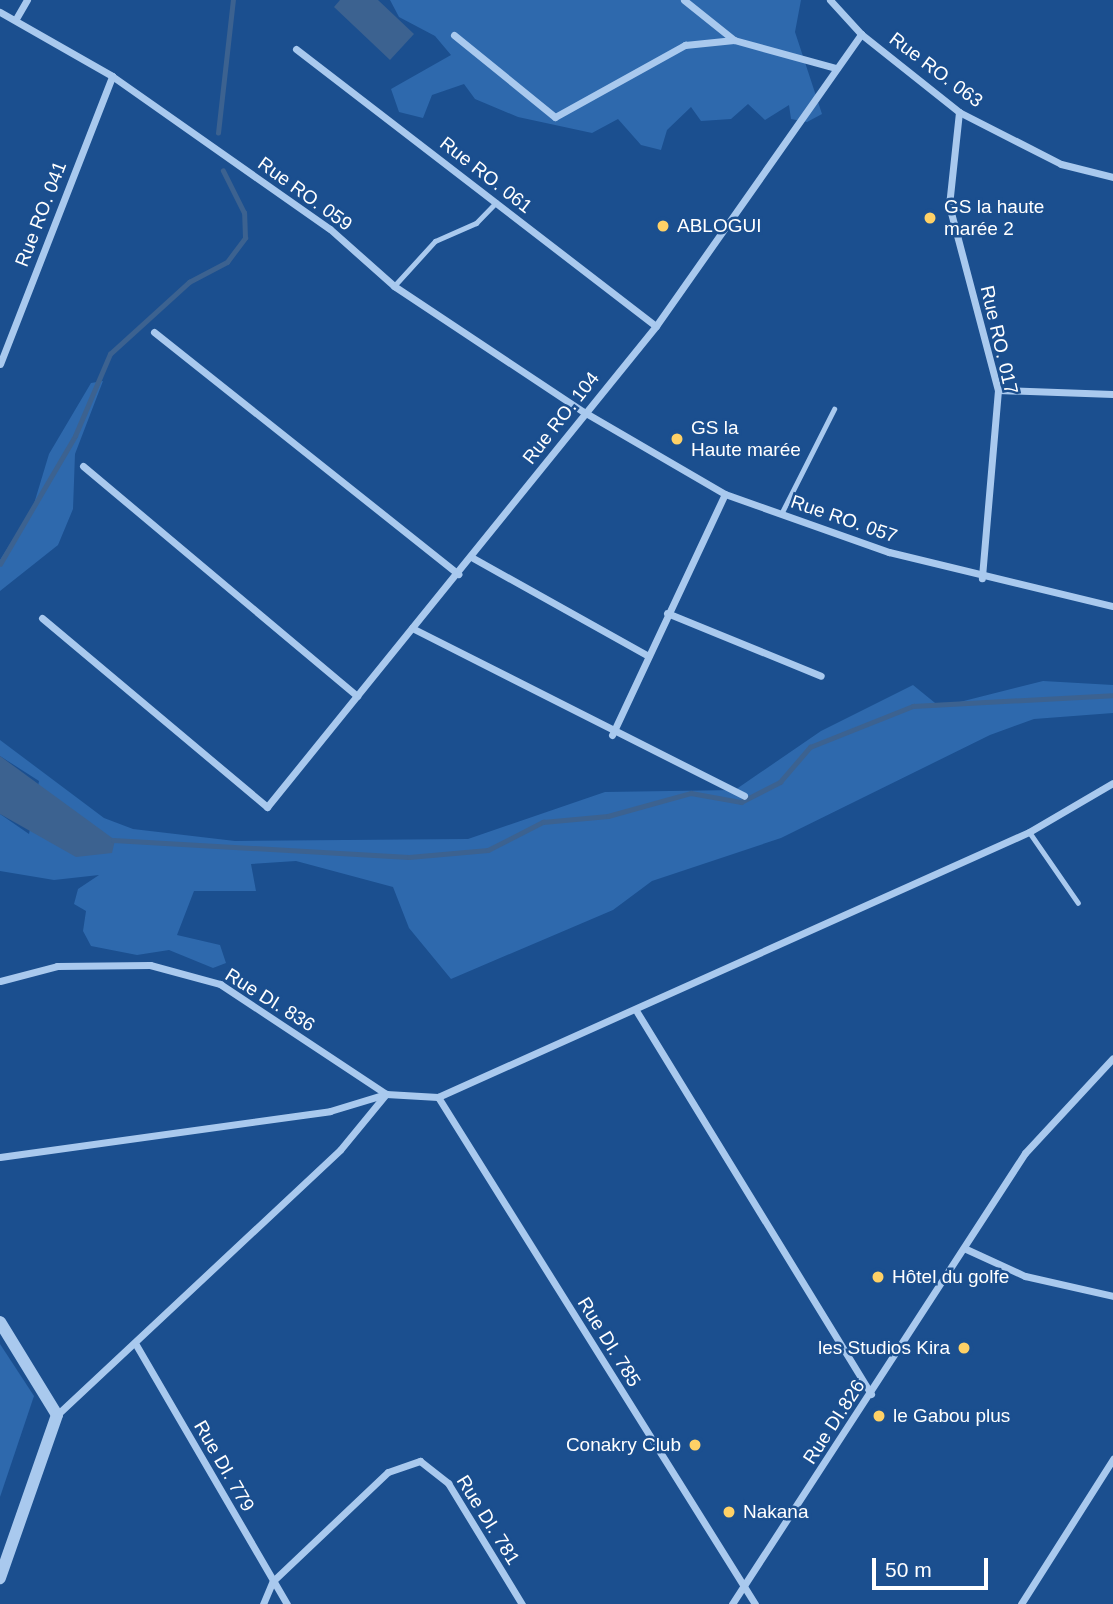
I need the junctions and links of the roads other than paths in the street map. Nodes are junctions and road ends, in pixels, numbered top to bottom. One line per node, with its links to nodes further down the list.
1 (27, 0): 5 (street)
2 (684, 0): 8 (street)
3 (830, 0): 6 (street, Rue RO. 063)
4 (0, 12): 5 (street, Rue RO. 059)
5 (17, 18): 11 (street, Rue RO. 059)
6 (861, 34): 10 (street, Rue RO. 104); 12 (street, Rue RO. 063)
7 (454, 35): 8 (street)
8 (734, 40): 10 (street)
9 (296, 49): 14 (street, Rue RO. 061)
10 (836, 68): 16 (street, Rue RO. 104)
11 (112, 76): 15 (street, Rue RO. 059); 18 (street, Rue RO. 041)
12 (959, 112): 13 (street, Rue RO. 063); 19 (street, Rue RO. 017)
13 (1113, 177)
14 (496, 202): 15 (lane); 16 (street, Rue RO. 061)
15 (394, 286): 22 (street, Rue RO. 059)
16 (656, 326): 22 (street, Rue RO. 104)
17 (154, 332): 27 (street)
18 (0, 364)
19 (998, 390): 20 (street); 28 (street, Rue RO. 017)
20 (1113, 394)
21 (834, 409): 25 (lane)
22 (584, 412): 24 (street, Rue RO. 057); 26 (street, Rue RO. 104)
23 (83, 466): 35 (street)
24 (725, 494): 25 (street, Rue RO. 057); 30 (street)
25 (781, 514): 28 (street, Rue RO. 057)
26 (474, 558): 27 (street, Rue RO. 104); 33 (street)
27 (458, 574): 32 (street, Rue RO. 104)
28 (982, 578): 29 (street, Rue RO. 057)
29 (1113, 606)
30 (667, 613): 33 (street); 34 (street)
31 (41, 618): 35 (street, Rue RO. 104)
32 (412, 628): 35 (street, Rue RO. 104); 36 (street)
33 (648, 656): 36 (street)
34 (821, 676)
35 (358, 696)
36 (612, 735): 38 (street)
37 (1113, 783): 39 (street)
38 (744, 796)
39 (1029, 832): 40 (lane); 42 (street)
40 (1078, 903)
41 (0, 981): 44 (street, Rue DI. 836)
42 (637, 1012): 45 (street); 51 (street)
43 (1113, 1058): 47 (street, Rue DI.826)
44 (386, 1094): 45 (street); 46 (street); 50 (street)
45 (438, 1097): 56 (street, Rue DI. 785)
46 (0, 1157)
47 (966, 1249): 48 (street); 51 (street, Rue DI.826)
48 (1113, 1296)
49 (0, 1322): 52 (street)
50 (135, 1343): 52 (street); 55 (street, Rue DI. 779)
51 (871, 1394): 56 (street, Rue DI.826)
52 (57, 1415): 54 (street)
53 (1113, 1459): 62 (street)
54 (0, 1578)
55 (273, 1581): 57 (street); 58 (street, Rue DI. 779); 59 (street, Rue DI. 781)
56 (744, 1588): 60 (street, Rue DI.826); 61 (street, Rue DI. 785)
57 (263, 1604)
58 (287, 1604)
59 (522, 1604)
60 (732, 1604)
61 (755, 1604)
62 (1021, 1604)

